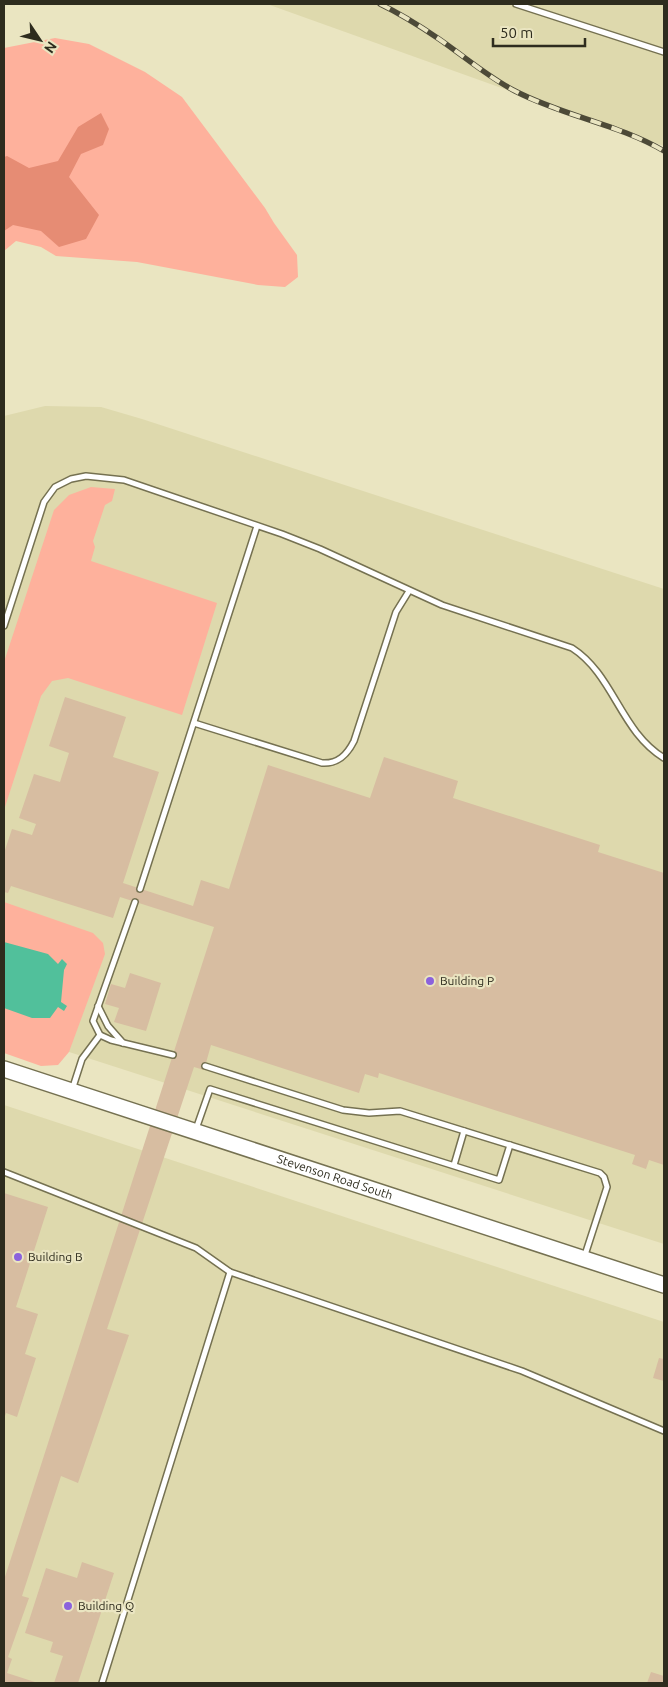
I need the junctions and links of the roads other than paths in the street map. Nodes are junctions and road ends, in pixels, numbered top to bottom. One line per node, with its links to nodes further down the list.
1 (516, 4): 2 (lane)
2 (664, 52)
3 (257, 526): 4 (lane); 5 (lane); 6 (lane)
4 (409, 591): 6 (lane); 7 (lane)
5 (4, 626)
6 (194, 723): 8 (lane)
7 (664, 758)
8 (140, 889)
9 (135, 902): 10 (lane)
10 (98, 1006): 11 (lane); 12 (lane)
11 (100, 1035): 12 (lane); 16 (lane)
12 (123, 1043): 13 (lane)
13 (172, 1055)
14 (205, 1066): 17 (lane)
15 (4, 1069): 16 (main road, Stevenson Road South)
16 (71, 1091): 18 (main road, Stevenson Road South)
17 (464, 1131): 19 (lane); 20 (lane)
18 (195, 1132): 20 (lane); 22 (main road, Stevenson Road South)
19 (510, 1145): 20 (lane); 22 (lane)
20 (454, 1166)
21 (4, 1172): 23 (lane)
22 (584, 1258): 24 (main road, Stevenson Road South)
23 (230, 1272): 25 (lane); 26 (lane)
24 (664, 1285)
25 (664, 1431)
26 (102, 1683)

